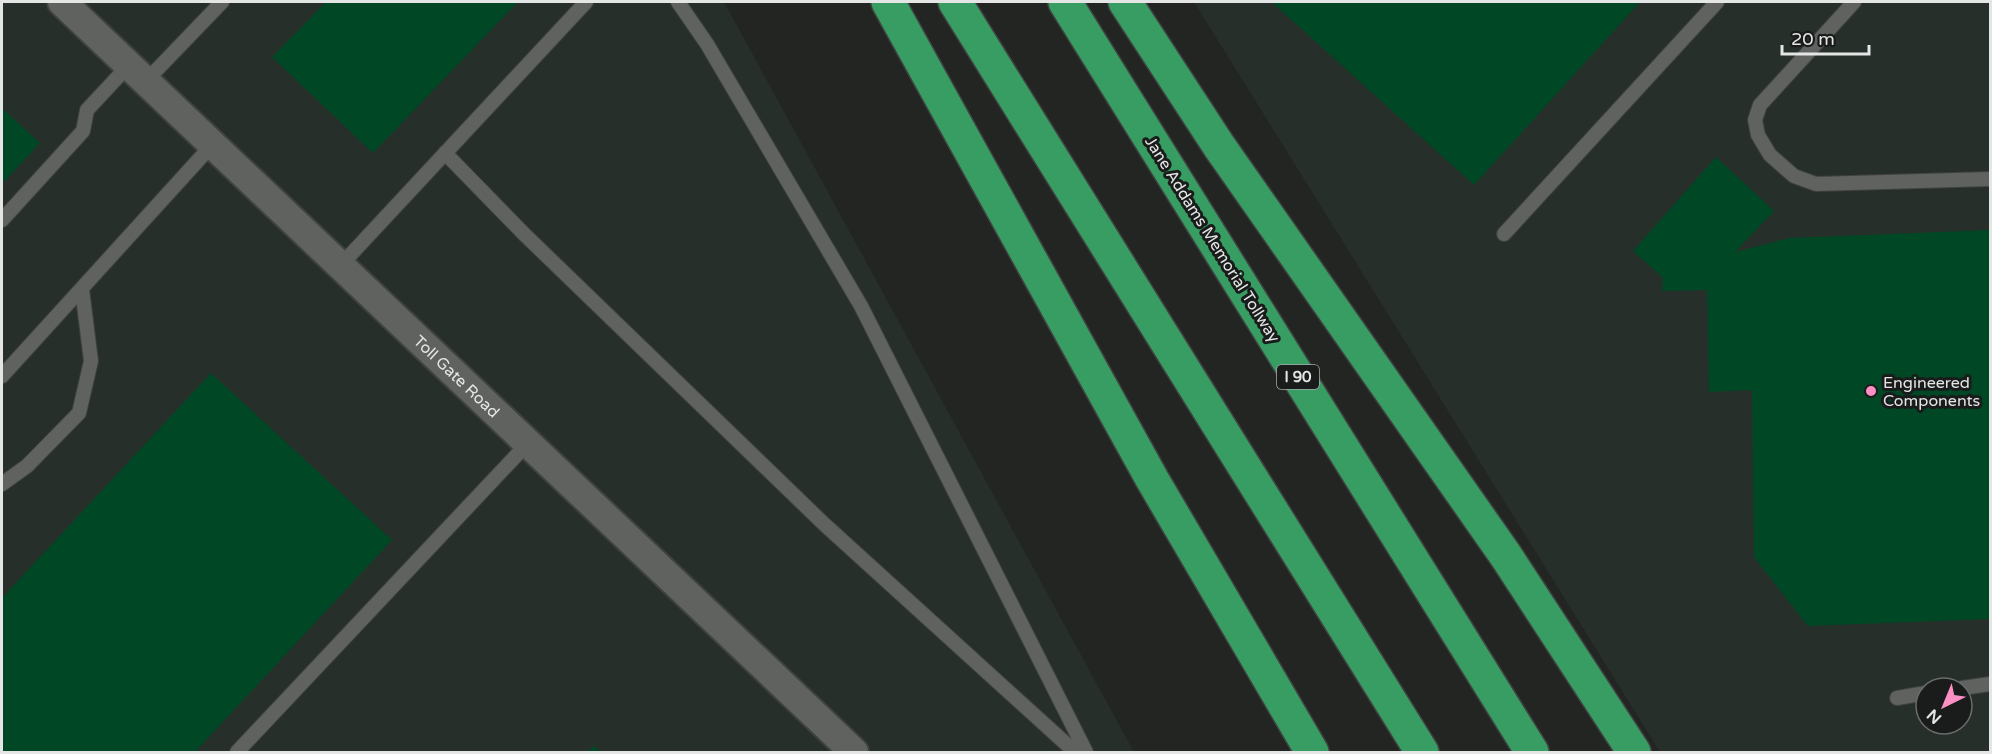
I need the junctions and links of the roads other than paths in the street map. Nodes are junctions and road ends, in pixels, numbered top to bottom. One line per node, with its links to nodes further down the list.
1 (64, 2): 11 (street, Toll Gate Road)
2 (222, 2): 11 (lane)
3 (586, 2): 13 (lane)
4 (678, 2): 29 (lane)
5 (888, 2): 30 (highway)
6 (955, 2): 31 (highway)
7 (1065, 2): 32 (highway, Jane Addams Memorial Tollway / I 90)
8 (1125, 2): 33 (highway)
9 (1717, 2): 16 (lane)
10 (1854, 2): 14 (lane)
11 (137, 73): 12 (street, Toll Gate Road); 15 (lane)
12 (213, 144): 17 (street, Toll Gate Road); 18 (lane)
13 (445, 153): 17 (lane); 28 (lane)
14 (1990, 178)
15 (2, 220)
16 (1504, 234)
17 (340, 266): 20 (street, Toll Gate Road)
18 (82, 289): 19 (lane); 21 (lane)
19 (2, 376)
20 (528, 443): 26 (lane); 27 (street, Toll Gate Road)
21 (2, 483)
22 (1990, 684): 23 (lane)
23 (1974, 686)
24 (1914, 695): 25 (lane)
25 (1897, 698)
26 (237, 753)
27 (854, 753)
28 (1076, 753)
29 (1086, 753)
30 (1312, 753)
31 (1422, 753)
32 (1532, 753)
33 (1634, 753)

